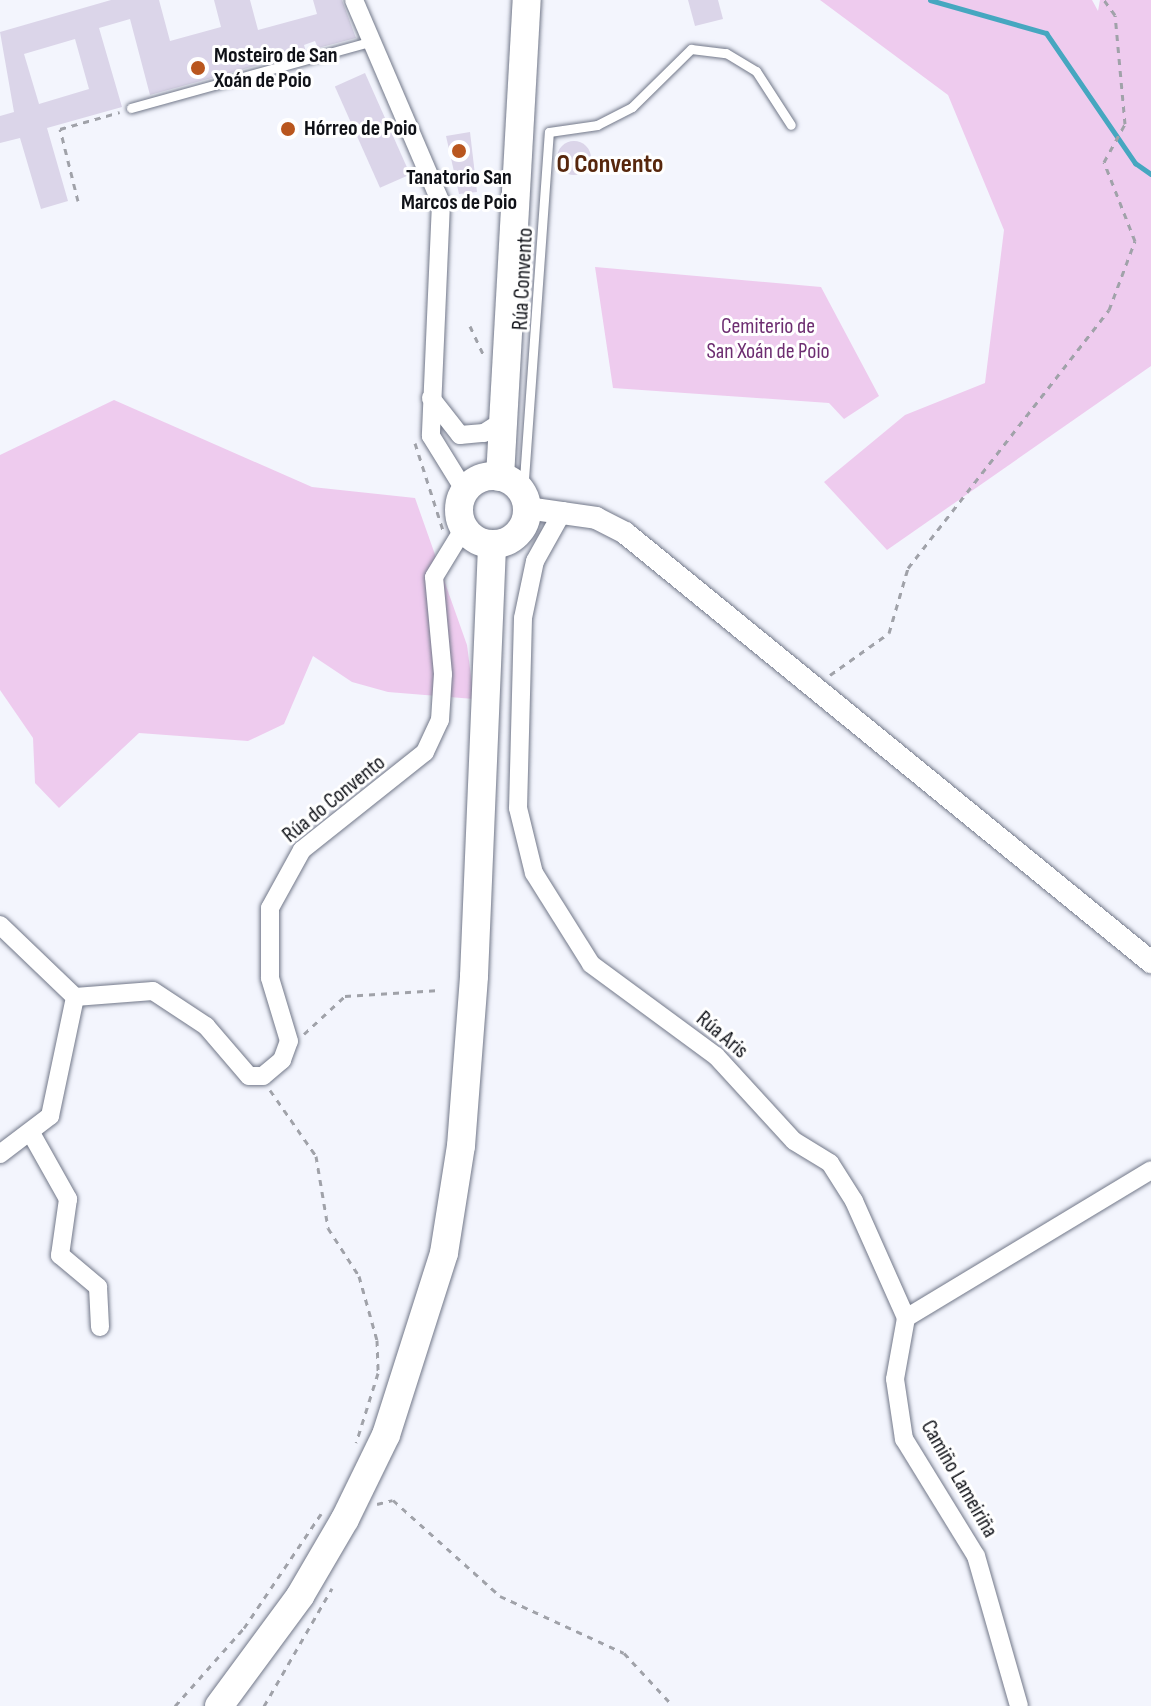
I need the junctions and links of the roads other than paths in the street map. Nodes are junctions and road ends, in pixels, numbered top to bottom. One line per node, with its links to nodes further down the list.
1 (354, 0): 3 (street)
2 (527, 0): 7 (highway)
3 (366, 43): 4 (lane); 6 (street)
4 (131, 108)
5 (791, 125): 9 (lane, Rúa Convento)
6 (430, 397): 7 (street); 8 (street)
7 (504, 420): 9 (highway)
8 (465, 491): 9 (highway); 11 (highway)
9 (517, 492): 10 (street); 12 (highway)
10 (563, 511): 14 (street); 19 (street, Rúa Aris)
11 (464, 528): 12 (highway); 15 (street, Rúa do Convento)
12 (492, 545): 21 (highway)
13 (0, 925): 15 (street)
14 (1151, 962)
15 (75, 997): 16 (street)
16 (31, 1133): 17 (street); 20 (street)
17 (0, 1154)
18 (1151, 1170): 19 (street)
19 (906, 1318): 22 (street, Camiño Lameiriña)
20 (100, 1327)
21 (219, 1706)
22 (1019, 1706)

